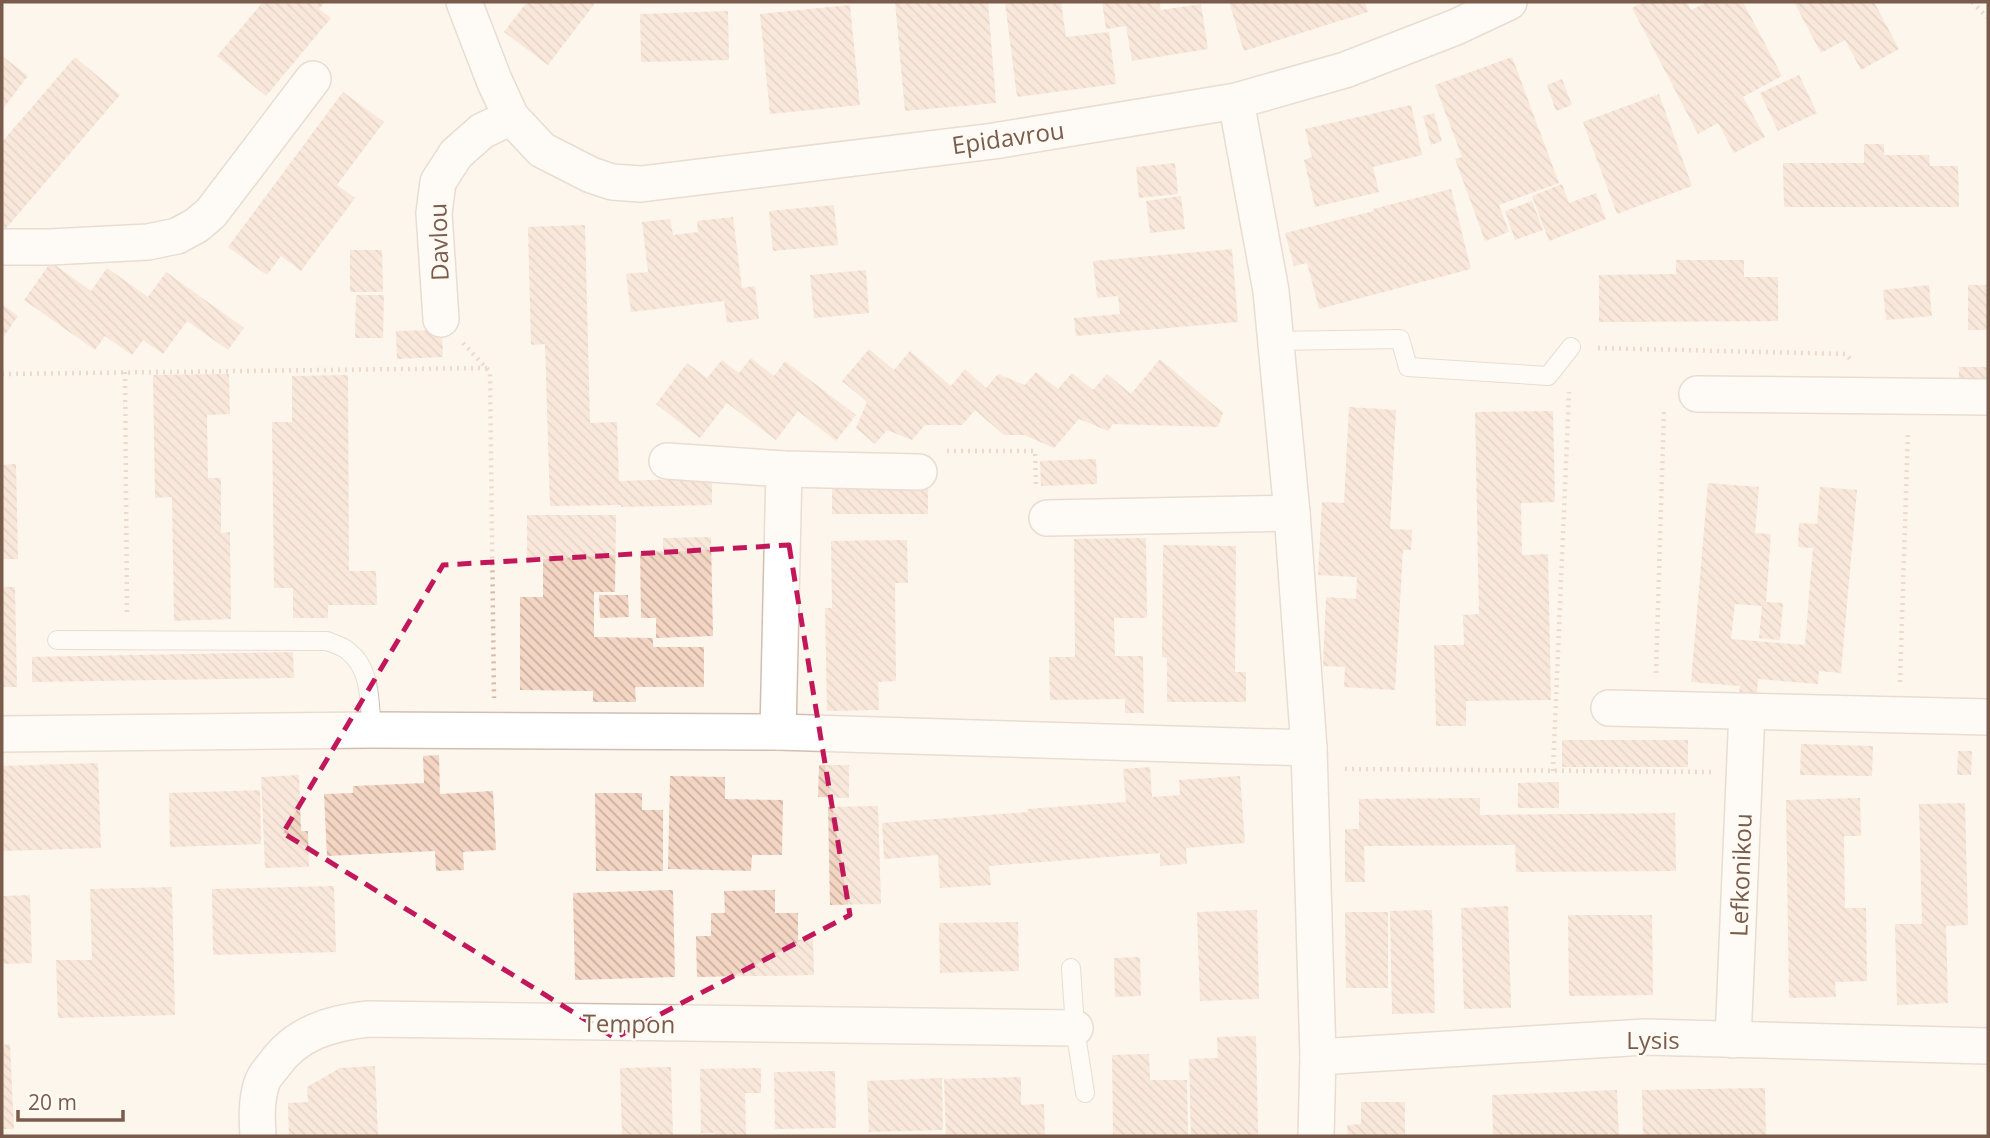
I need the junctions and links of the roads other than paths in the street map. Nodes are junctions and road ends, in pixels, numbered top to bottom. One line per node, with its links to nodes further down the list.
1 (464, 2): 6 (street, Epidavrou)
2 (1509, 2): 3 (street, Epidavrou)
3 (1448, 14): 5 (street, Epidavrou)
4 (313, 79): 7 (street)
5 (1236, 101): 6 (street, Epidavrou); 9 (street)
6 (511, 117): 8 (street, Davlou)
7 (2, 247)
8 (441, 319)
9 (1276, 341): 10 (lane); 16 (street)
10 (1571, 347)
11 (1697, 394): 12 (street)
12 (1988, 397)
13 (667, 461): 14 (street)
14 (784, 469): 15 (street); 23 (street)
15 (919, 472)
16 (1292, 513): 17 (street); 25 (street)
17 (1047, 518)
18 (57, 640): 22 (lane)
19 (1609, 708): 20 (street)
20 (1747, 711): 21 (street); 28 (street, Lefkonikou)
21 (1988, 717)
22 (372, 730): 23 (street); 24 (street)
23 (778, 732): 25 (street)
24 (2, 734)
25 (1309, 758): 30 (street)
26 (1072, 968): 27 (lane)
27 (1075, 1028): 31 (lane); 32 (street, Tempon)
28 (1733, 1040): 29 (street, Lysis); 30 (street, Lysis)
29 (1988, 1046)
30 (1318, 1057): 33 (street)
31 (1085, 1093)
32 (258, 1136)
33 (1316, 1136)

